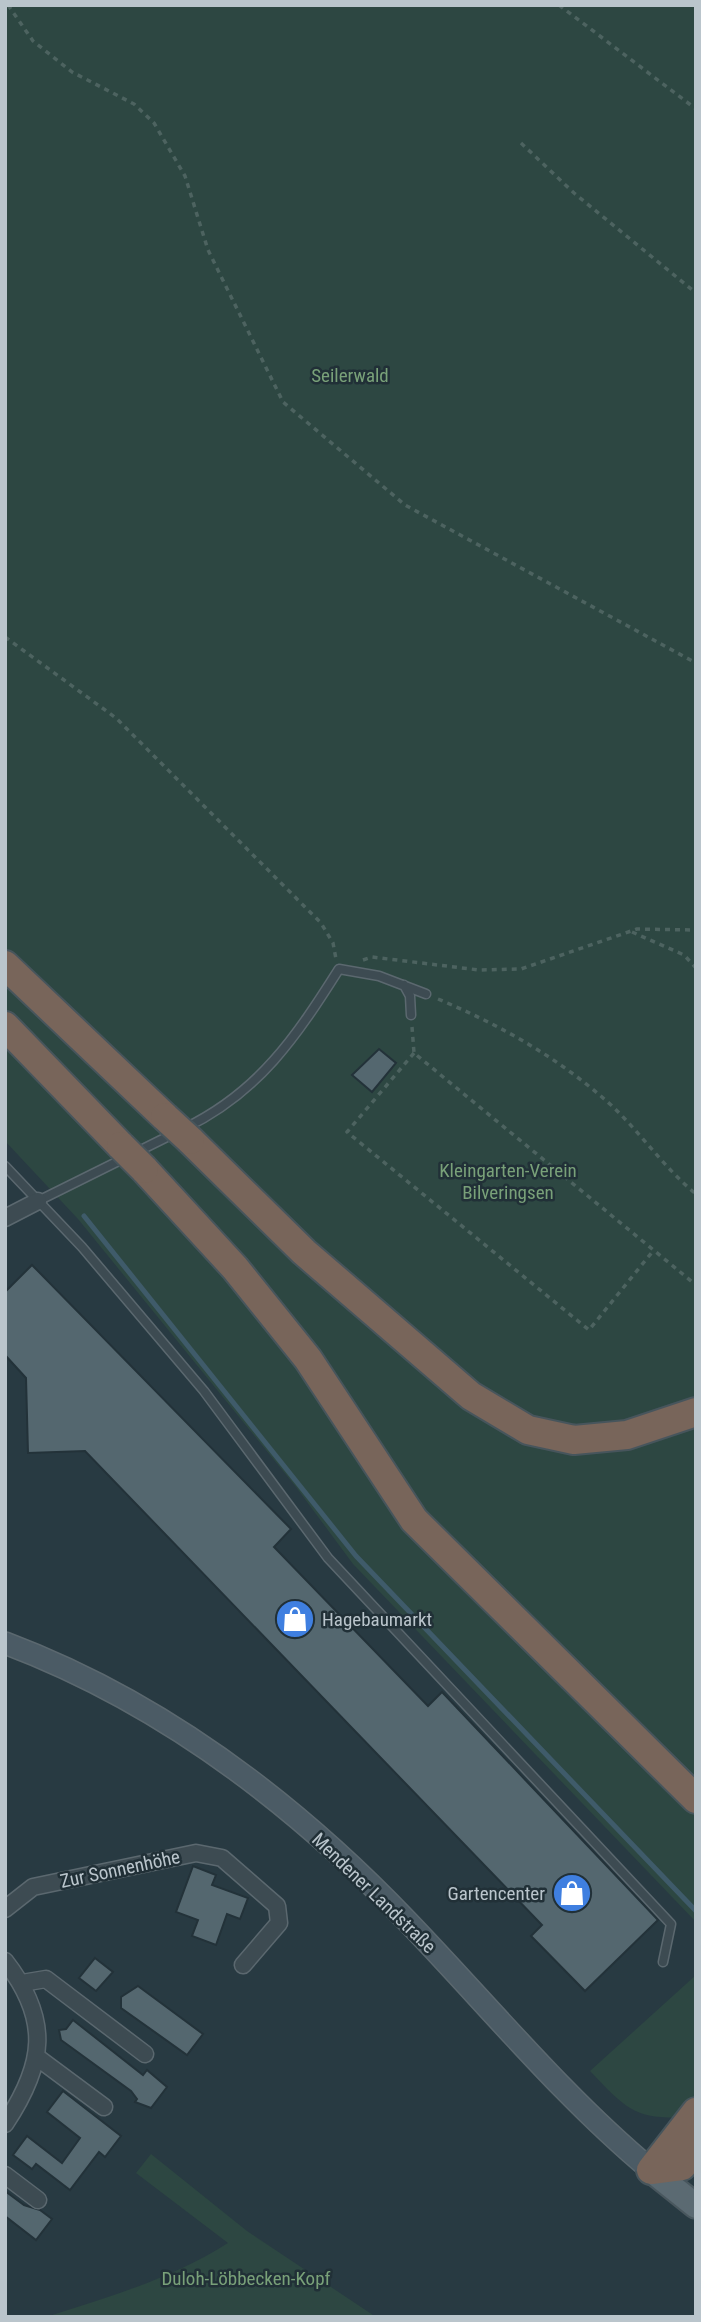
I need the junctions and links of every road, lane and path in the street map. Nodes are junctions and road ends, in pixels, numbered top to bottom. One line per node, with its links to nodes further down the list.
1 (8, 5): 7 (path)
2 (559, 5): 3 (path)
3 (696, 109)
4 (520, 143): 5 (path)
5 (696, 293)
6 (5, 637): 12 (path)
7 (696, 663)
8 (696, 930): 9 (path)
9 (631, 932): 11 (path); 12 (path)
10 (5, 965): 24 (highway, bridge)
11 (696, 968)
12 (339, 969): 13 (lane); 20 (lane)
13 (404, 985): 14 (lane); 15 (lane)
14 (426, 994): 19 (path)
15 (411, 1015): 17 (path)
16 (5, 1026): 26 (highway, bridge)
17 (414, 1053): 22 (path); 22 (path)
18 (5, 1166): 20 (lane)
19 (696, 1194)
20 (38, 1200): 21 (street); 29 (lane)
21 (5, 1218)
22 (653, 1251): 23 (path)
23 (696, 1284)
24 (696, 1412)
25 (6, 1646): 38 (main road, Mendener Landstraße)
26 (696, 1799)
27 (5, 1909): 30 (street, Zur Sonnenhöhe)
28 (5, 1961): 31 (street)
29 (663, 1962)
30 (243, 1965)
31 (22, 1983): 32 (street); 33 (street)
32 (145, 2054)
33 (38, 2058): 34 (street); 36 (street)
34 (104, 2107)
35 (696, 2112): 38 (highway)
36 (5, 2124)
37 (696, 2150): 38 (highway)
38 (651, 2170): 41 (main road, Mendener Landstraße)
39 (5, 2175): 40 (street)
40 (38, 2200)
41 (696, 2206)

